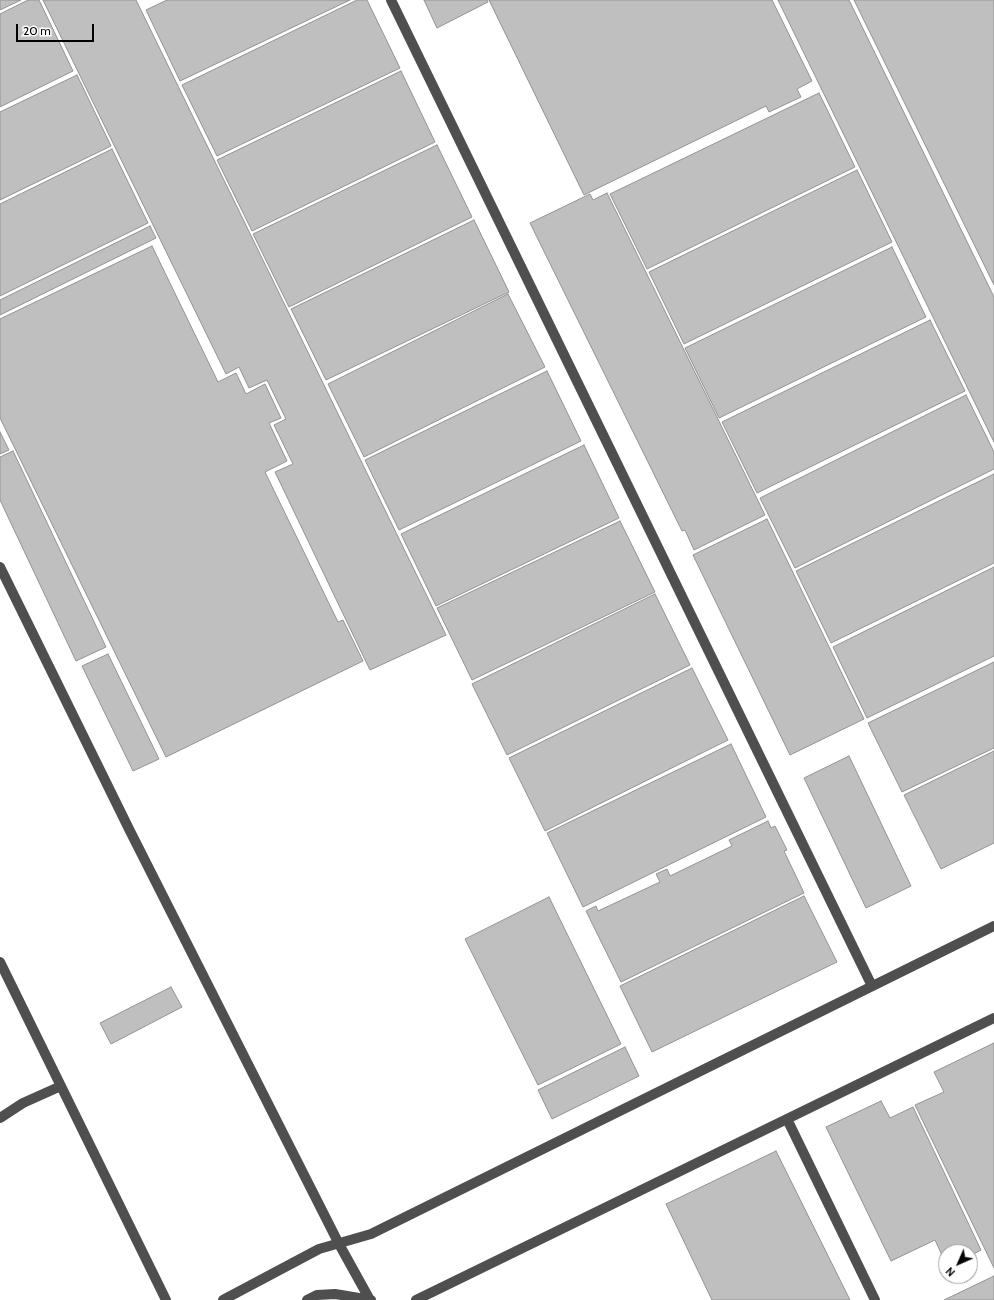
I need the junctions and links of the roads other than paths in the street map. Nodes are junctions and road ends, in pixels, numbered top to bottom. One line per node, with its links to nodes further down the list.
1 (391, 0): 5 (street)
2 (0, 567): 10 (street)
3 (994, 926): 5 (street)
4 (0, 962): 7 (street)
5 (872, 986): 10 (street)
6 (994, 1018): 9 (street)
7 (61, 1086): 8 (street); 11 (street)
8 (0, 1118)
9 (787, 1119): 15 (street); 16 (street)
10 (339, 1244): 12 (street); 14 (street)
11 (166, 1300)
12 (223, 1300)
13 (307, 1300): 14 (street)
14 (370, 1300)
15 (416, 1300)
16 (875, 1300)

